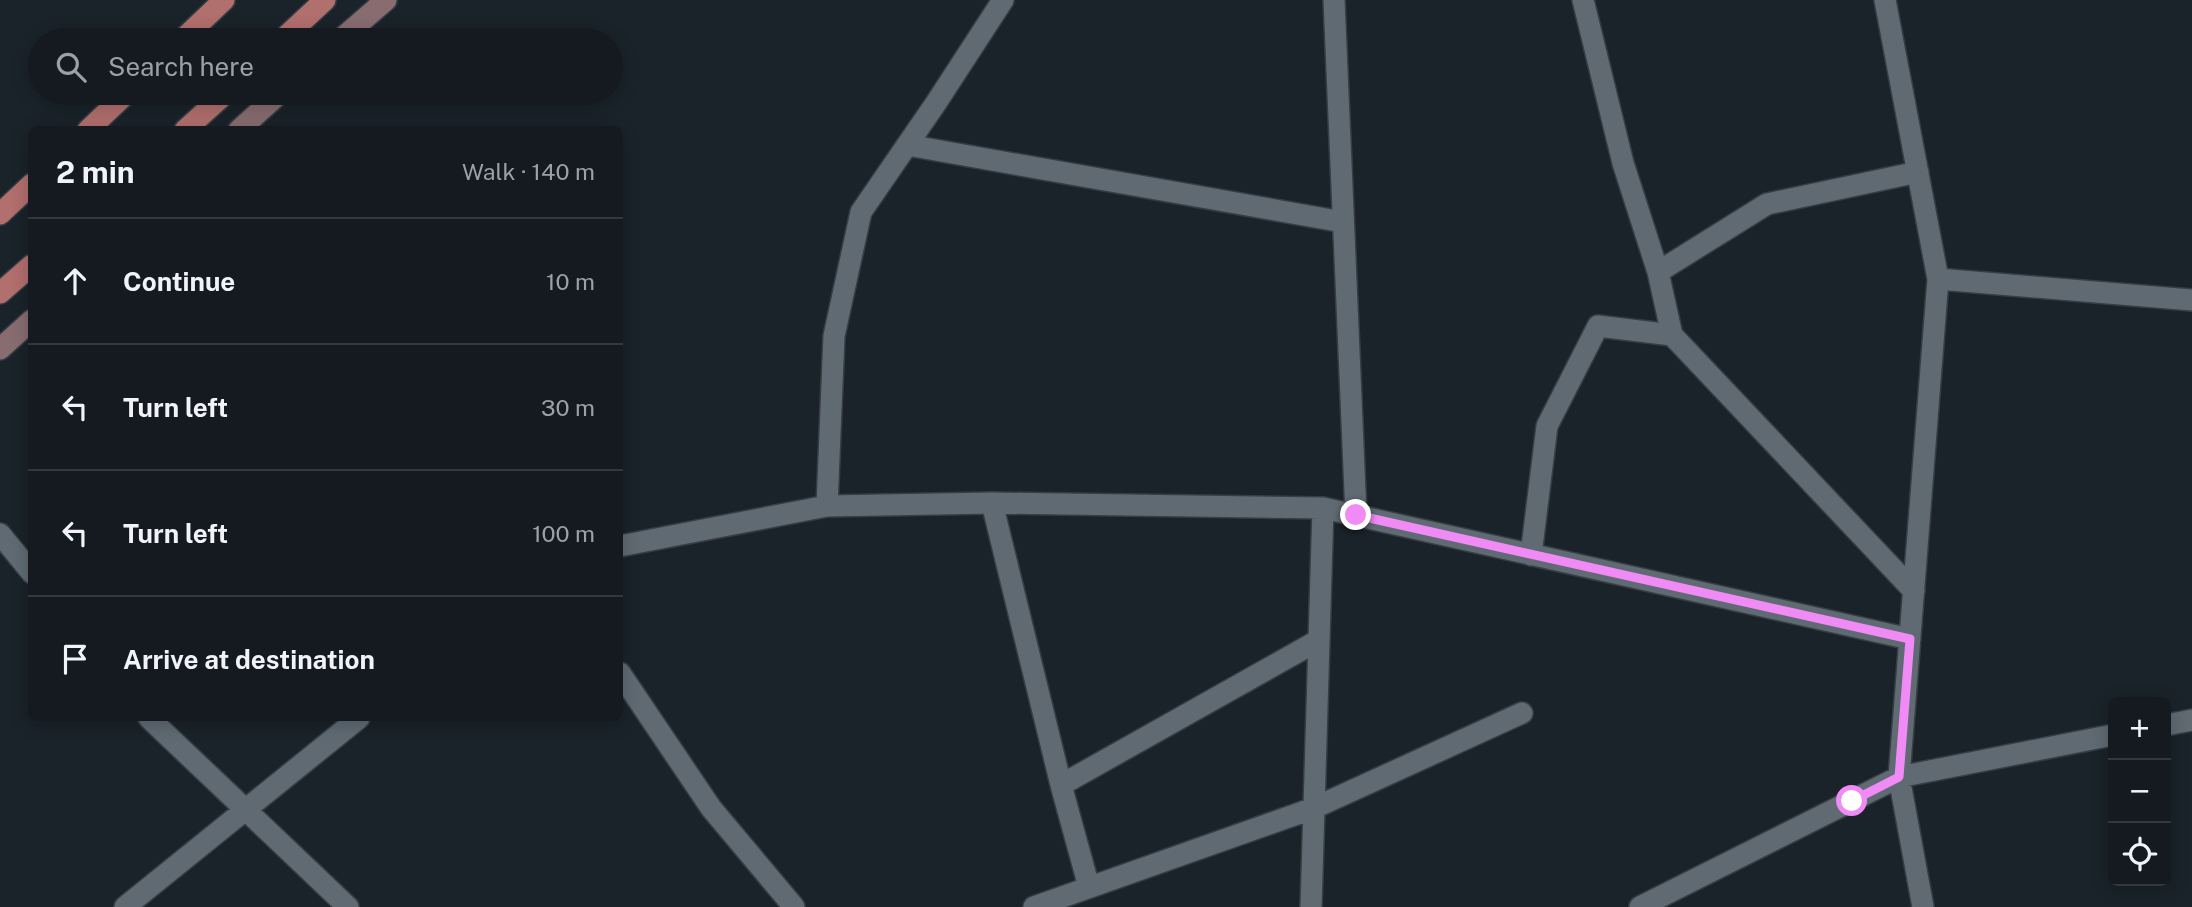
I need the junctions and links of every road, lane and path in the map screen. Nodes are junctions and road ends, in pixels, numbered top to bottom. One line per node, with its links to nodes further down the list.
1 (224, 0): 8 (main road)
2 (325, 0): 9 (main road)
3 (386, 0): 10 (main road)
4 (1003, 0): 17 (street)
5 (1334, 0): 21 (street)
6 (1583, 0): 23 (street)
7 (1885, 0): 18 (street)
8 (195, 28)
9 (295, 28)
10 (354, 28)
11 (114, 105): 14 (main road)
12 (213, 105): 15 (main road)
13 (267, 105): 16 (main road)
14 (92, 126)
15 (189, 126)
16 (243, 126)
17 (907, 145): 21 (street); 31 (street)
18 (1918, 172): 23 (street); 24 (street)
19 (28, 188): 20 (main road)
20 (0, 214)
21 (1343, 222): 33 (street)
22 (28, 268): 25 (main road)
23 (1658, 272): 28 (street)
24 (1938, 279): 26 (street); 38 (street)
25 (0, 293)
26 (2192, 300)
27 (28, 324): 29 (main road)
28 (1672, 335): 36 (street); 38 (street)
29 (0, 349)
30 (992, 503): 31 (street); 32 (street); 49 (street)
31 (827, 506): 35 (street)
32 (1323, 508): 33 (street); 40 (street)
33 (1356, 515): 36 (street)
34 (0, 534): 37 (street)
35 (623, 545)
36 (1531, 555): 39 (street)
37 (28, 568)
38 (1914, 591): 39 (street)
39 (1910, 639): 48 (street)
40 (1319, 640): 49 (street); 50 (street)
41 (623, 677): 55 (street)
42 (1522, 713): 50 (street)
43 (2192, 720): 46 (street)
44 (152, 721): 51 (street)
45 (355, 721): 51 (street)
46 (2171, 724)
47 (2108, 736): 48 (street)
48 (1899, 777): 58 (street); 59 (street)
49 (1061, 785): 52 (street)
50 (1314, 808): 52 (street); 57 (street)
51 (246, 809): 53 (street); 54 (street)
52 (1089, 887): 56 (street)
53 (125, 907)
54 (348, 907)
55 (794, 907)
56 (1034, 907)
57 (1311, 907)
58 (1640, 907)
59 (1923, 907)

